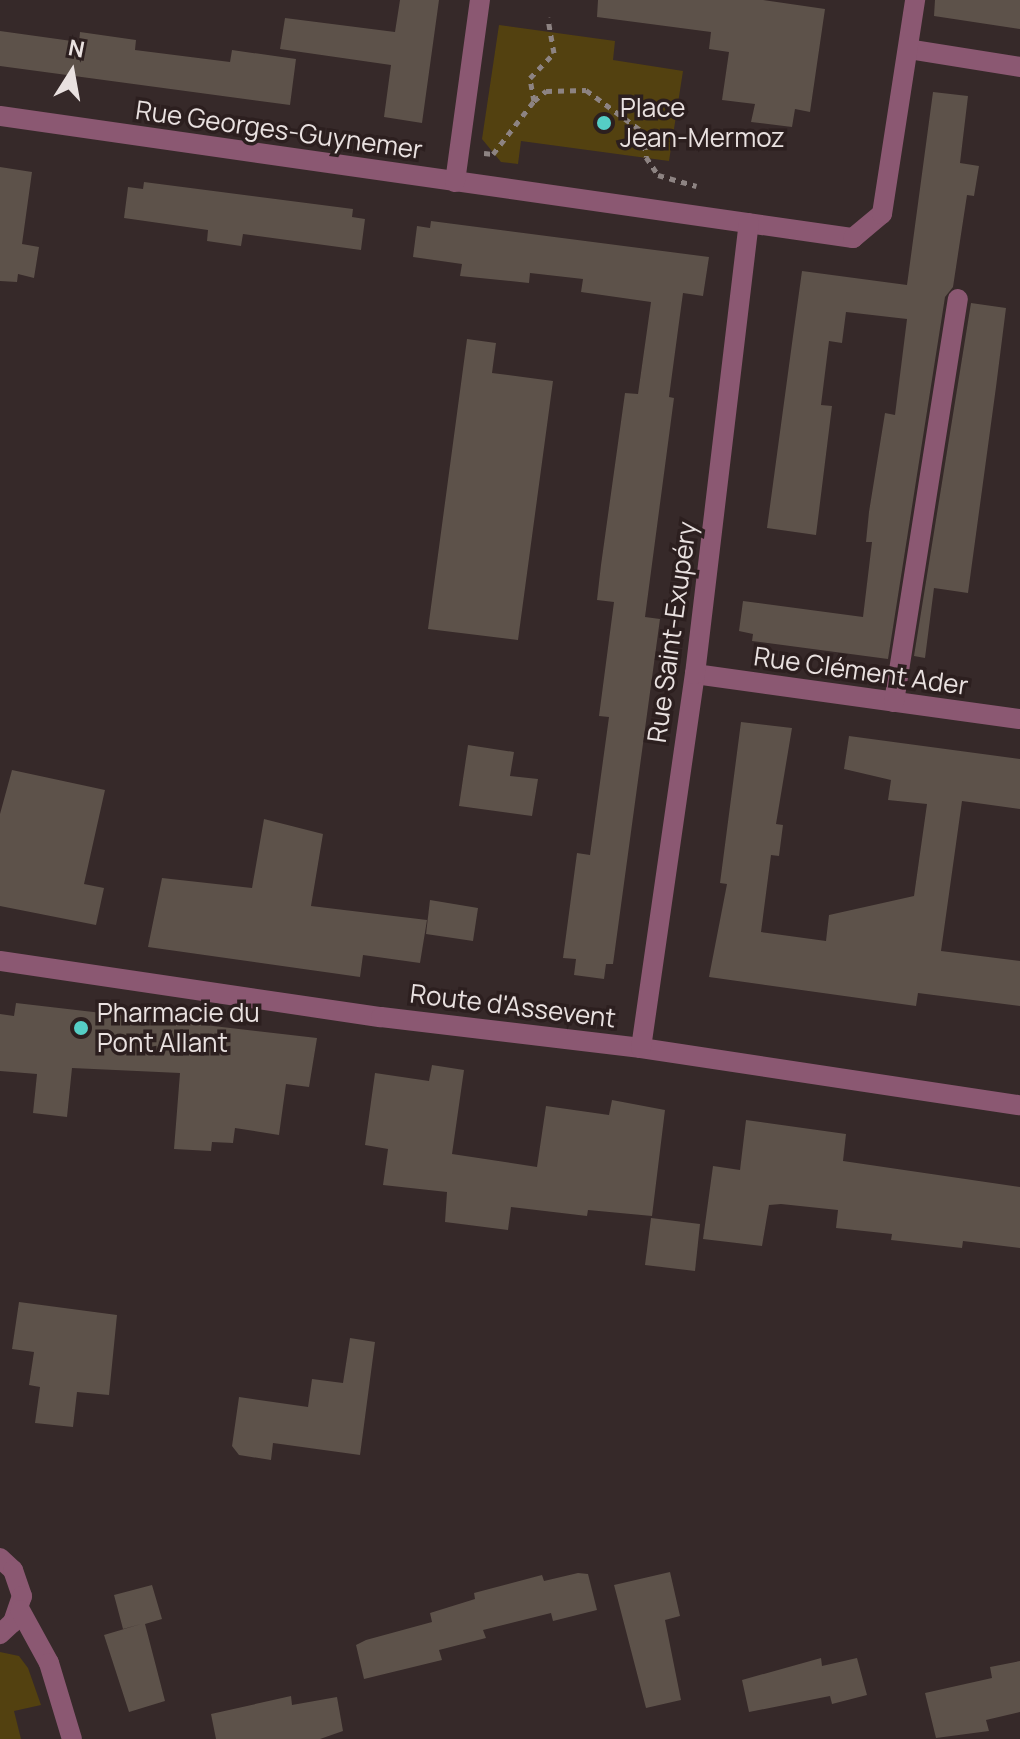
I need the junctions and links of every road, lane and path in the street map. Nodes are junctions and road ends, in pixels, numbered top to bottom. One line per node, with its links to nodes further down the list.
1 (480, 0): 8 (street)
2 (915, 0): 4 (street)
3 (548, 18): 6 (path)
4 (908, 49): 5 (street); 11 (street)
5 (1020, 67)
6 (534, 101): 8 (path); 10 (path)
7 (0, 116): 9 (street, Rue Georges-Guynemer)
8 (459, 152): 9 (street)
9 (455, 182): 10 (street)
10 (724, 220): 11 (street)
11 (749, 223): 13 (street, Rue Saint-Exupéry)
12 (958, 299): 14 (street)
13 (695, 674): 14 (street, Rue Clément Ader); 17 (street, Rue Saint-Exupéry)
14 (894, 702): 15 (street, Rue Clément Ader)
15 (1020, 719)
16 (0, 961): 17 (street, Route d'Assevent)
17 (641, 1048): 18 (street, Route d'Assevent)
18 (1020, 1105)
19 (0, 1558): 20 (street)
20 (20, 1610): 21 (street); 22 (street)
21 (0, 1634)
22 (72, 1739)

